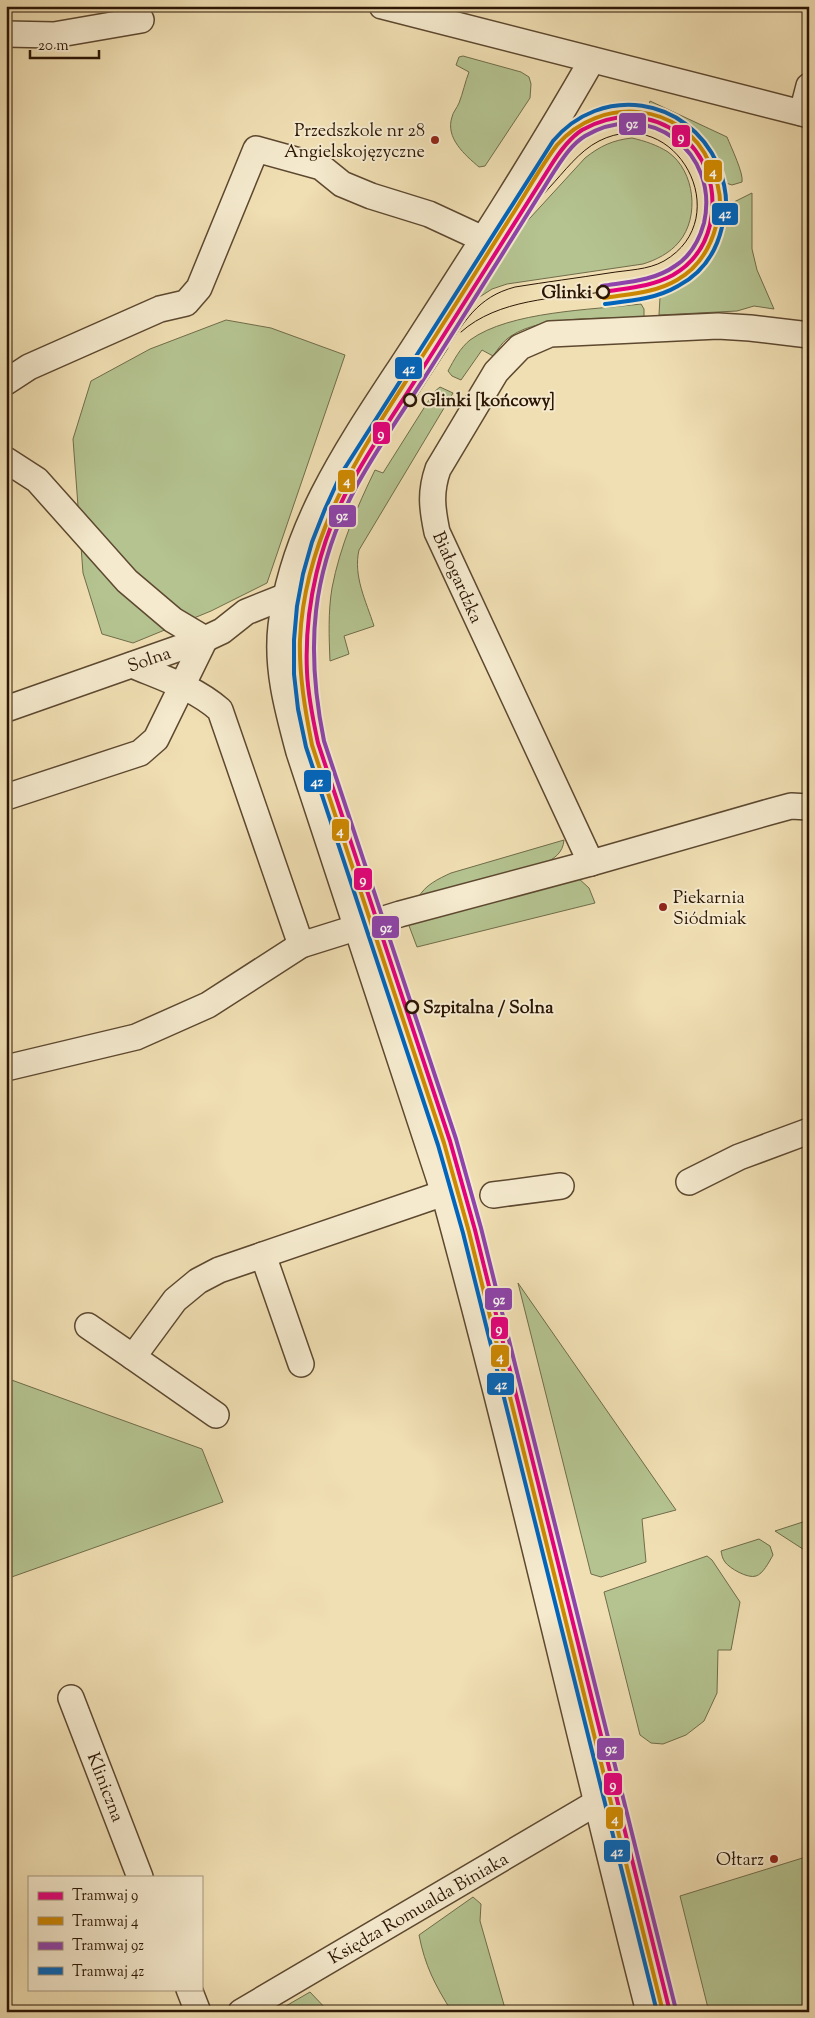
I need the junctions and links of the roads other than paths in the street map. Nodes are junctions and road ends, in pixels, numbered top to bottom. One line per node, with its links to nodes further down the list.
1 (382, 6): 4 (street)
2 (142, 20): 3 (street)
3 (6, 34)
4 (592, 60): 6 (street); 7 (street)
5 (809, 86): 6 (street)
6 (806, 114)
7 (483, 239): 9 (street); 11 (street)
8 (809, 335): 18 (street, Białogardzka)
9 (6, 382)
10 (6, 460): 12 (street)
11 (286, 596): 12 (street, Solna); 19 (street)
12 (204, 639): 13 (street, Solna); 14 (street)
13 (132, 665): 14 (street); 15 (street, Solna)
14 (183, 686): 16 (street); 20 (street)
15 (7, 707)
16 (6, 797)
17 (809, 807): 18 (street)
18 (591, 863): 19 (street)
19 (356, 927): 20 (street); 25 (street)
20 (301, 945): 21 (street)
21 (6, 1068)
22 (809, 1131): 23 (street)
23 (690, 1182)
24 (561, 1186): 26 (street)
25 (444, 1193): 27 (street); 33 (street)
26 (493, 1195)
27 (263, 1255): 29 (street); 30 (street)
28 (88, 1326): 29 (street)
29 (133, 1357): 31 (street)
30 (301, 1364)
31 (216, 1415)
32 (71, 1698): 34 (street, Kliniczna)
33 (596, 1803): 37 (street, Księdza Romualda Biniaka); 38 (street)
34 (140, 1876)
35 (188, 1990): 36 (street)
36 (198, 2012)
37 (241, 2012)
38 (649, 2012)

